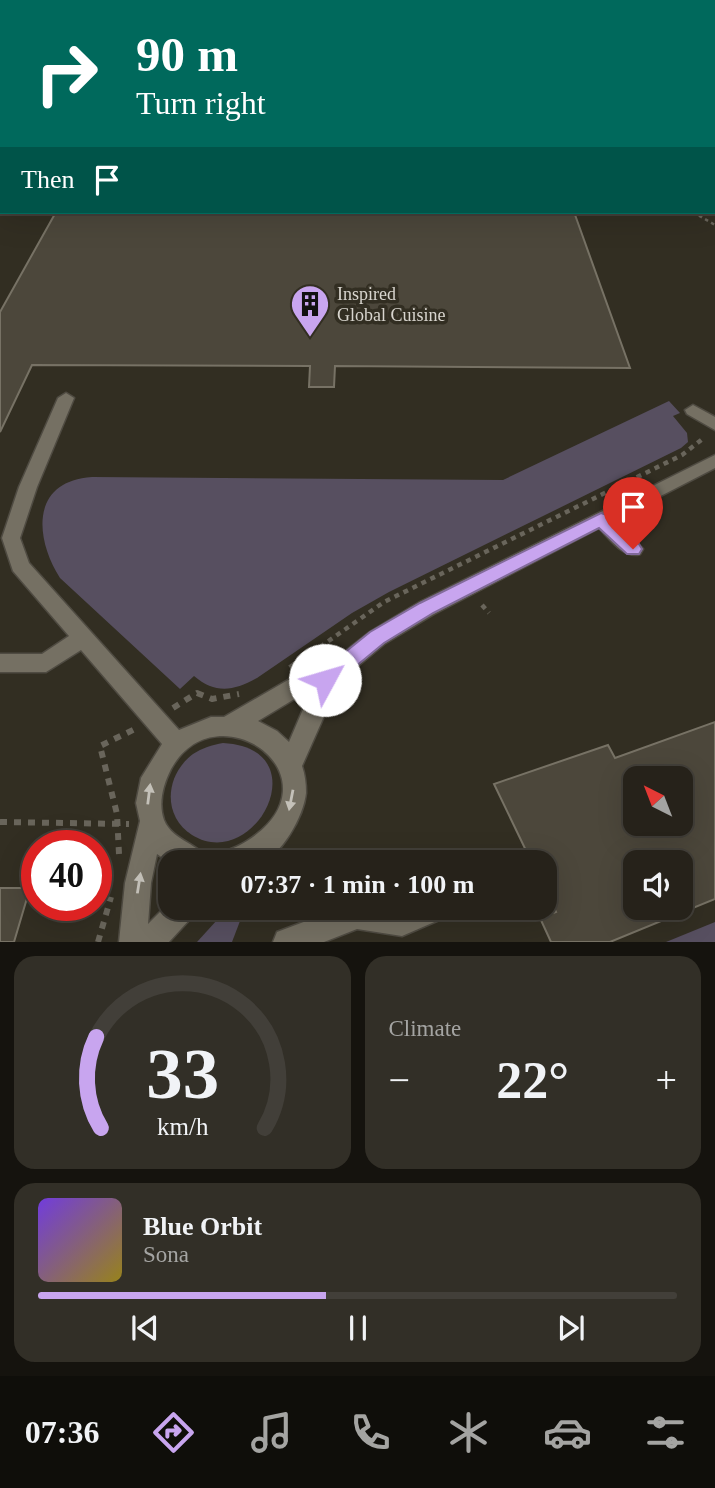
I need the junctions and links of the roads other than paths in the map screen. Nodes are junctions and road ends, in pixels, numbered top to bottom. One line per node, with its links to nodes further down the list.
1 (66, 398): 7 (street)
2 (694, 410): 3 (street)
3 (715, 425)
4 (715, 461): 5 (street)
5 (601, 519): 6 (street); 9 (street)
6 (633, 549)
7 (81, 639): 8 (street); 11 (street)
8 (0, 663)
9 (325, 680): 10 (street); 12 (street)
10 (231, 725): 11 (street); 12 (street)
11 (177, 744): 13 (street, one-way to 11)
12 (290, 766): 15 (street, one-way to 15)
13 (151, 824): 14 (street); 20 (street, one-way to 13)
14 (170, 850)
15 (257, 850)
16 (171, 920): 21 (street)
17 (346, 920): 22 (street)
18 (387, 920): 19 (street)
19 (407, 920)
20 (132, 942)
21 (150, 942)
22 (287, 942)

